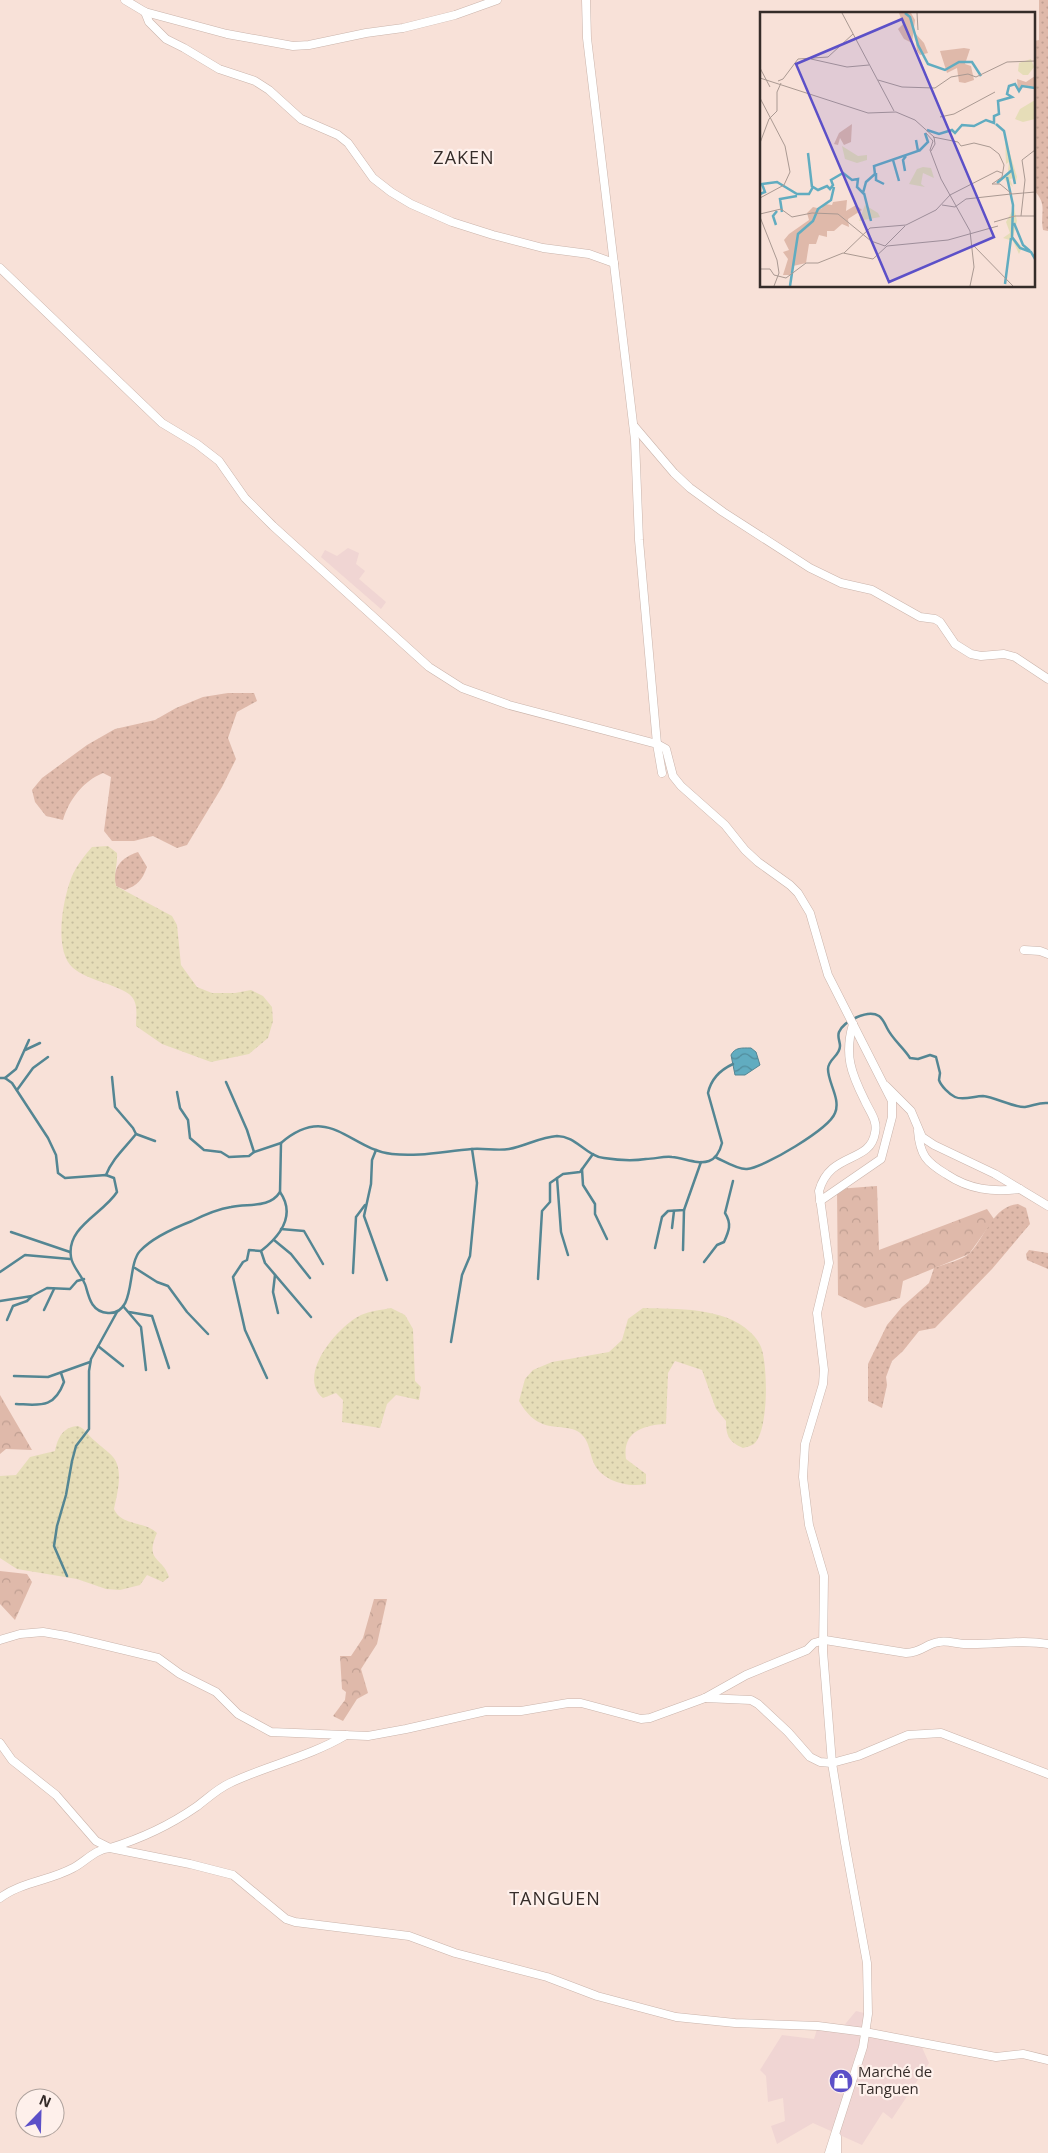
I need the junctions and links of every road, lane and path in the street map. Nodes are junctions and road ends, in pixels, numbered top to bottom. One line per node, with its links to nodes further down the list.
1 (125, 0): 4 (street)
2 (497, 0): 4 (street)
3 (586, 0): 5 (street)
4 (145, 12): 5 (street)
5 (614, 263): 7 (street)
6 (0, 268): 9 (street)
7 (633, 424): 8 (street); 9 (street)
8 (1048, 679)
9 (657, 744): 10 (street); 13 (street)
10 (662, 773)
11 (1024, 950): 12 (street)
12 (1048, 954)
13 (853, 1024): 14 (street); 17 (street)
14 (884, 1084): 15 (street); 17 (street)
15 (918, 1130): 16 (street); 16 (street)
16 (1020, 1189): 18 (street)
17 (820, 1201): 20 (street)
18 (1048, 1206)
19 (0, 1640): 23 (street)
20 (823, 1640): 21 (street); 22 (street); 25 (street)
21 (1048, 1644)
22 (705, 1698): 23 (street); 25 (street)
23 (346, 1735): 27 (street)
24 (0, 1743): 27 (street)
25 (832, 1763): 26 (street); 29 (street)
26 (1048, 1774)
27 (110, 1848): 28 (street); 29 (street)
28 (0, 1898)
29 (865, 2032): 30 (street); 31 (street)
30 (1048, 2060)
31 (837, 2130): 32 (street); 33 (street)
32 (829, 2153)
33 (837, 2153)

